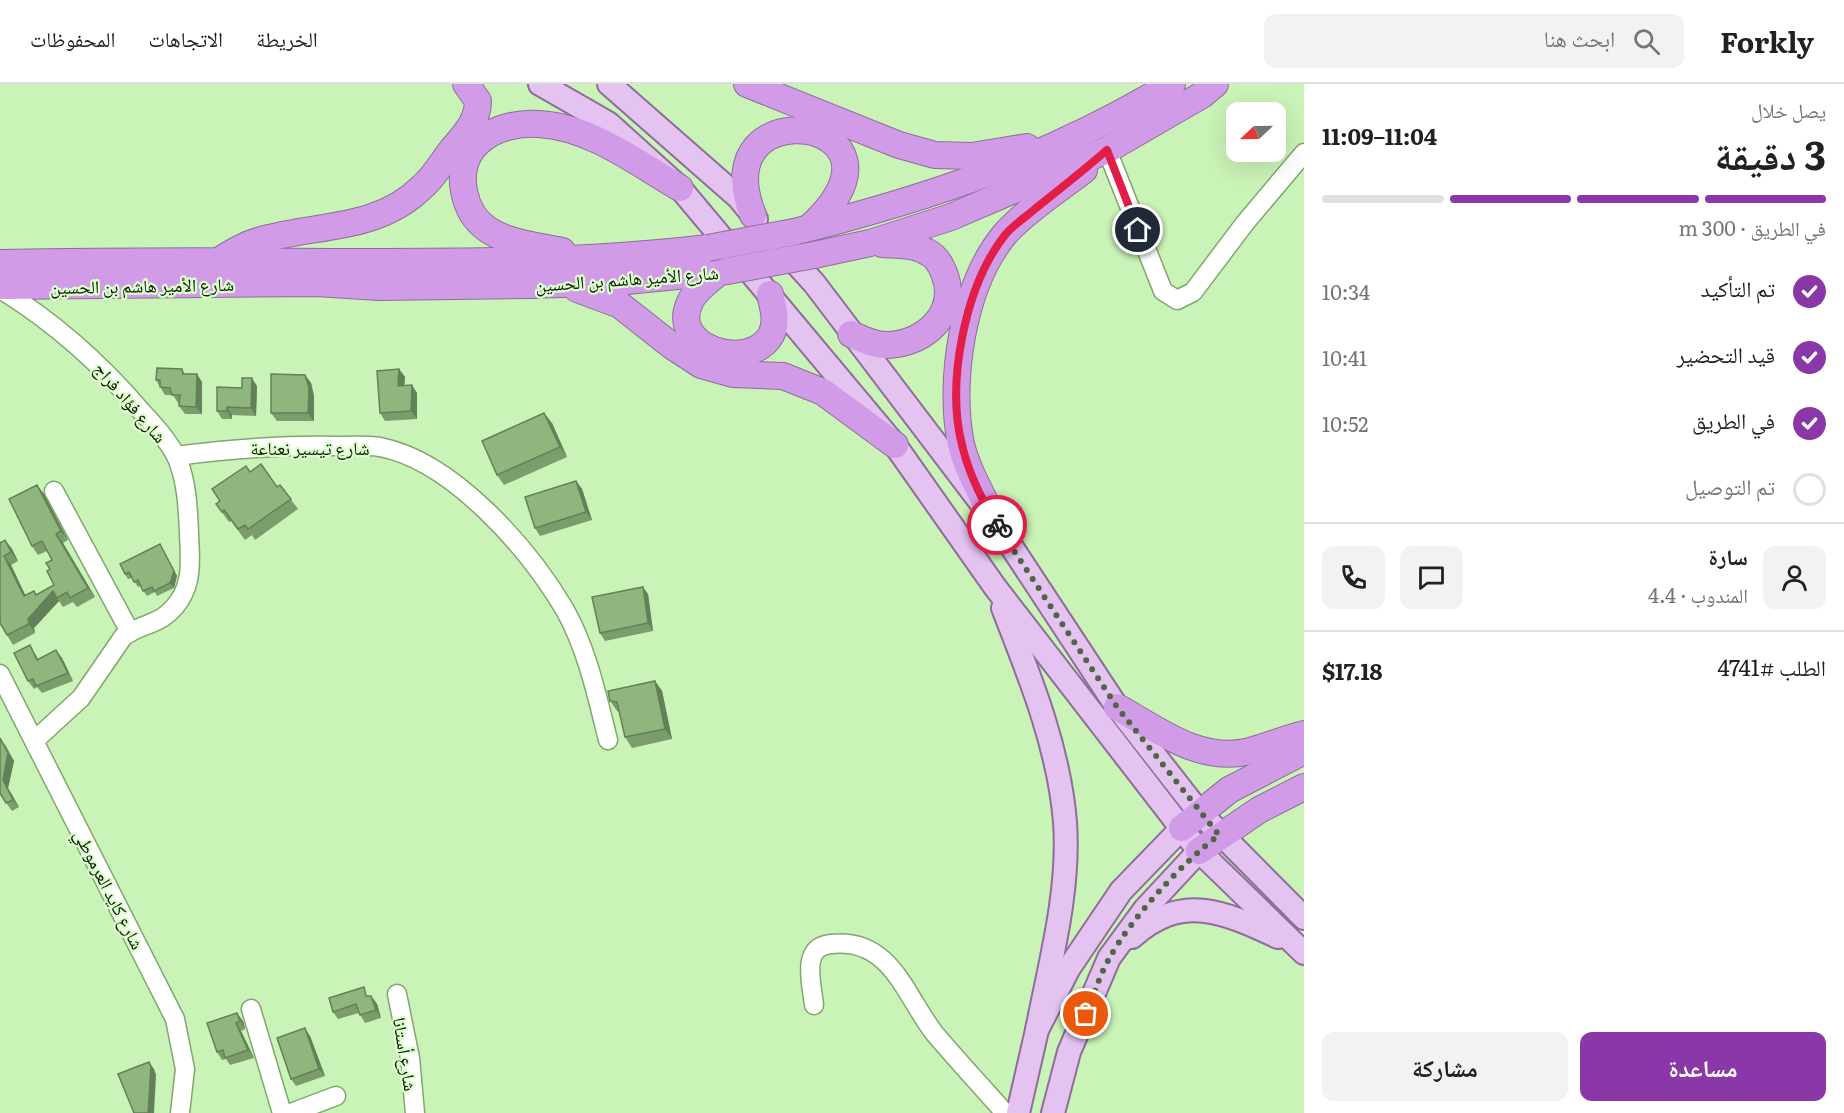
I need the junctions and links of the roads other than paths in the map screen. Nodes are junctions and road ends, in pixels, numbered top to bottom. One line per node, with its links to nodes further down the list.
1 (466, 84): 15 (highway)
2 (540, 84): 10 (main road)
3 (609, 84): 11 (main road)
4 (747, 84): 7 (highway)
5 (1172, 84): 7 (highway, شارع الأمير هاشم بن الحسين)
6 (1215, 84): 8 (highway, شارع الأمير هاشم بن الحسين)
7 (1077, 137): 12 (highway, شارع الأمير هاشم بن الحسين)
8 (1107, 150): 9 (street); 13 (highway, شارع الأمير هاشم بن الحسين); 27 (highway)
9 (1304, 153)
10 (680, 188): 14 (highway); 21 (main road)
11 (753, 215): 12 (highway); 23 (main road)
12 (802, 230): 14 (highway, شارع الأمير هاشم بن الحسين, bridge)
13 (870, 243): 17 (highway, شارع الأمير هاشم بن الحسين, bridge); 23 (highway)
14 (594, 259): 15 (highway, شارع الأمير هاشم بن الحسين)
15 (217, 261): 16 (highway, شارع الأمير هاشم بن الحسين)
16 (0, 262)
17 (723, 272): 18 (highway, شارع الأمير هاشم بن الحسين); 21 (highway)
18 (562, 284): 19 (highway, شارع الأمير هاشم بن الحسين); 24 (highway)
19 (51, 286): 20 (highway, شارع الأمير هاشم بن الحسين); 22 (street)
20 (0, 288): 22 (street, شارع فؤاد فراج)
21 (770, 294): 24 (main road)
22 (39, 316): 25 (street, شارع فؤاد فراج)
23 (851, 334): 27 (main road)
24 (895, 445): 28 (main road)
25 (176, 456): 29 (street, شارع فؤاد فراج); 33 (street, شارع تيسير نعناعة)
26 (54, 491): 29 (street)
27 (994, 520): 31 (main road)
28 (995, 587): 37 (main road); 45 (main road)
29 (130, 632): 34 (street, شارع فؤاد فراج)
30 (0, 674): 34 (street, شارع كايد العرموطي)
31 (1117, 707): 32 (highway); 37 (main road)
32 (1304, 734)
33 (608, 740)
34 (34, 741): 47 (street, شارع كايد العرموطي)
35 (1304, 751): 37 (highway)
36 (1304, 787): 38 (highway)
37 (1190, 820): 38 (main road); 45 (main road)
38 (1209, 843): 39 (main road); 40 (main road); 41 (main road)
39 (1304, 918)
40 (1298, 948): 41 (main road)
41 (1109, 958): 53 (main road)
42 (397, 994): 50 (street, شارع أستانا)
43 (814, 1005): 51 (street)
44 (251, 1009): 48 (street)
45 (1037, 1030): 52 (main road)
46 (336, 1096): 49 (street)
47 (180, 1113)
48 (282, 1113)
49 (291, 1113)
50 (415, 1113)
51 (1005, 1113)
52 (1018, 1113)
53 (1053, 1113)

